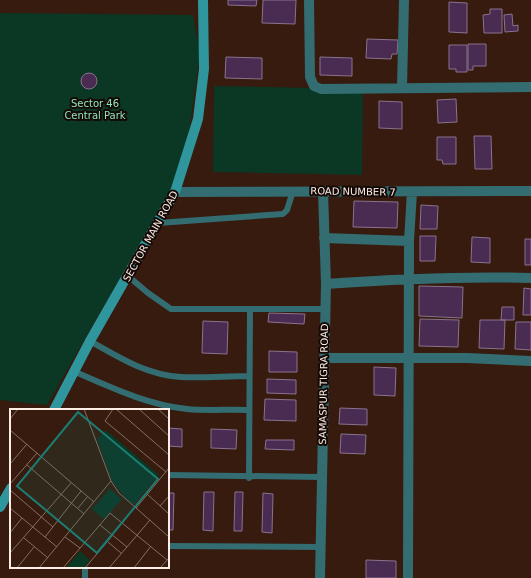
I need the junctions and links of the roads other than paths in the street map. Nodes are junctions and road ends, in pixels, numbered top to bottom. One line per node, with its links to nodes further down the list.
1 (203, 0): 9 (street, SECTOR MAIN ROAD)
2 (309, 0): 5 (street)
3 (404, 0): 5 (street)
4 (531, 87): 5 (street)
5 (402, 88)
6 (293, 191): 7 (street, ROAD NUMBER 7); 9 (street, ROAD NUMBER 7); 11 (lane)
7 (323, 191): 10 (street, ROAD NUMBER 7); 12 (street, SAMASPUR TIGRA ROAD)
8 (531, 191): 10 (street, ROAD NUMBER 7)
9 (175, 192): 11 (street, SECTOR MAIN ROAD)
10 (412, 192): 13 (street)
11 (158, 223): 14 (street, SECTOR MAIN ROAD)
12 (324, 238): 13 (street); 17 (street, SAMASPUR TIGRA ROAD)
13 (409, 241): 15 (street)
14 (128, 276): 19 (lane); 20 (street, SECTOR MAIN ROAD)
15 (410, 278): 16 (street); 17 (street); 22 (street)
16 (531, 278)
17 (326, 284): 18 (street, SAMASPUR TIGRA ROAD)
18 (324, 309): 19 (lane); 21 (street, SAMASPUR TIGRA ROAD)
19 (250, 310): 25 (lane)
20 (90, 341): 24 (street, SECTOR MAIN ROAD); 25 (lane)
21 (324, 358): 22 (street); 29 (street, SAMASPUR TIGRA ROAD)
22 (410, 358): 23 (street); 36 (street)
23 (531, 361)
24 (73, 371): 26 (street, SECTOR MAIN ROAD); 27 (lane)
25 (249, 376): 27 (lane)
26 (54, 409)
27 (249, 410): 30 (lane)
28 (169, 475): 30 (lane)
29 (321, 477): 30 (lane); 34 (street, SAMASPUR TIGRA ROAD)
30 (249, 478)
31 (10, 490): 32 (street)
32 (0, 507)
33 (169, 546): 34 (lane)
34 (320, 547): 35 (street, SAMASPUR TIGRA ROAD)
35 (320, 578)
36 (408, 578)

